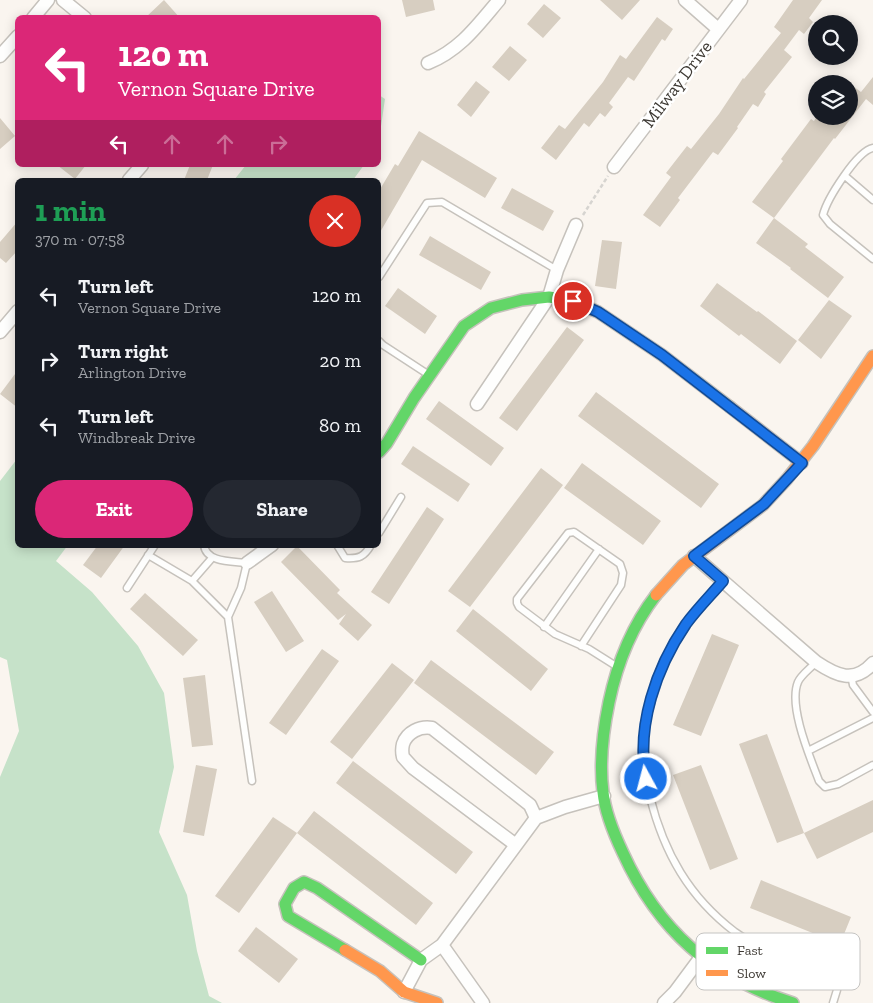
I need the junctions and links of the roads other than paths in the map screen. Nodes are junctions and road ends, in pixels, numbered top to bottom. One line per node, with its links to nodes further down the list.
1 (48, 0): 6 (street)
2 (64, 0): 7 (street)
3 (499, 0): 11 (street)
4 (685, 0): 8 (street)
5 (741, 0): 8 (street, Milway Drive)
6 (36, 15)
7 (82, 15)
8 (718, 29): 14 (street, Milway Drive)
9 (15, 39): 10 (street)
10 (0, 56)
11 (428, 63)
12 (873, 148): 15 (lane)
13 (140, 167): 16 (street)
14 (614, 167)
15 (845, 176): 17 (lane); 19 (lane)
16 (131, 178)
17 (873, 200)
18 (576, 225): 20 (street)
19 (873, 259)
20 (557, 270): 21 (lane); 22 (street)
21 (381, 274)
22 (549, 297): 27 (street); 28 (street); 30 (street)
23 (15, 314): 24 (street)
24 (0, 332)
25 (381, 343): 27 (lane)
26 (873, 356): 30 (street)
27 (430, 376): 29 (street)
28 (477, 404)
29 (381, 450)
30 (802, 463): 40 (street)
31 (401, 497): 32 (lane)
32 (381, 530)
33 (153, 548): 39 (lane)
34 (205, 548): 41 (lane)
35 (268, 548): 42 (street)
36 (339, 548): 37 (lane)
37 (369, 548)
38 (599, 549): 47 (lane); 47 (lane); 48 (lane)
39 (148, 556): 43 (lane); 45 (lane)
40 (694, 556): 44 (street); 51 (street)
41 (212, 558): 42 (lane); 43 (lane)
42 (247, 563): 46 (lane)
43 (192, 581): 46 (lane)
44 (723, 581): 49 (street); 61 (lane)
45 (127, 588)
46 (228, 618): 57 (lane)
47 (544, 626): 48 (lane)
48 (581, 646): 51 (lane)
49 (816, 662): 52 (street); 55 (lane)
50 (873, 663): 52 (street)
51 (618, 666): 58 (street)
52 (851, 675): 53 (lane)
53 (873, 712)
54 (873, 718): 55 (lane)
55 (808, 750): 56 (lane)
56 (873, 765)
57 (252, 781)
58 (604, 796): 59 (street); 63 (street)
59 (536, 818): 60 (street); 60 (street)
60 (516, 844): 62 (street)
61 (736, 933)
62 (442, 945): 64 (street); 70 (street)
63 (696, 952)
64 (421, 960): 68 (street); 68 (street)
65 (696, 964): 71 (street)
66 (757, 990): 72 (street)
67 (837, 990): 73 (lane)
68 (404, 992): 69 (street)
69 (437, 1003)
70 (483, 1003)
71 (664, 1003)
72 (793, 1003)
73 (833, 1003)

